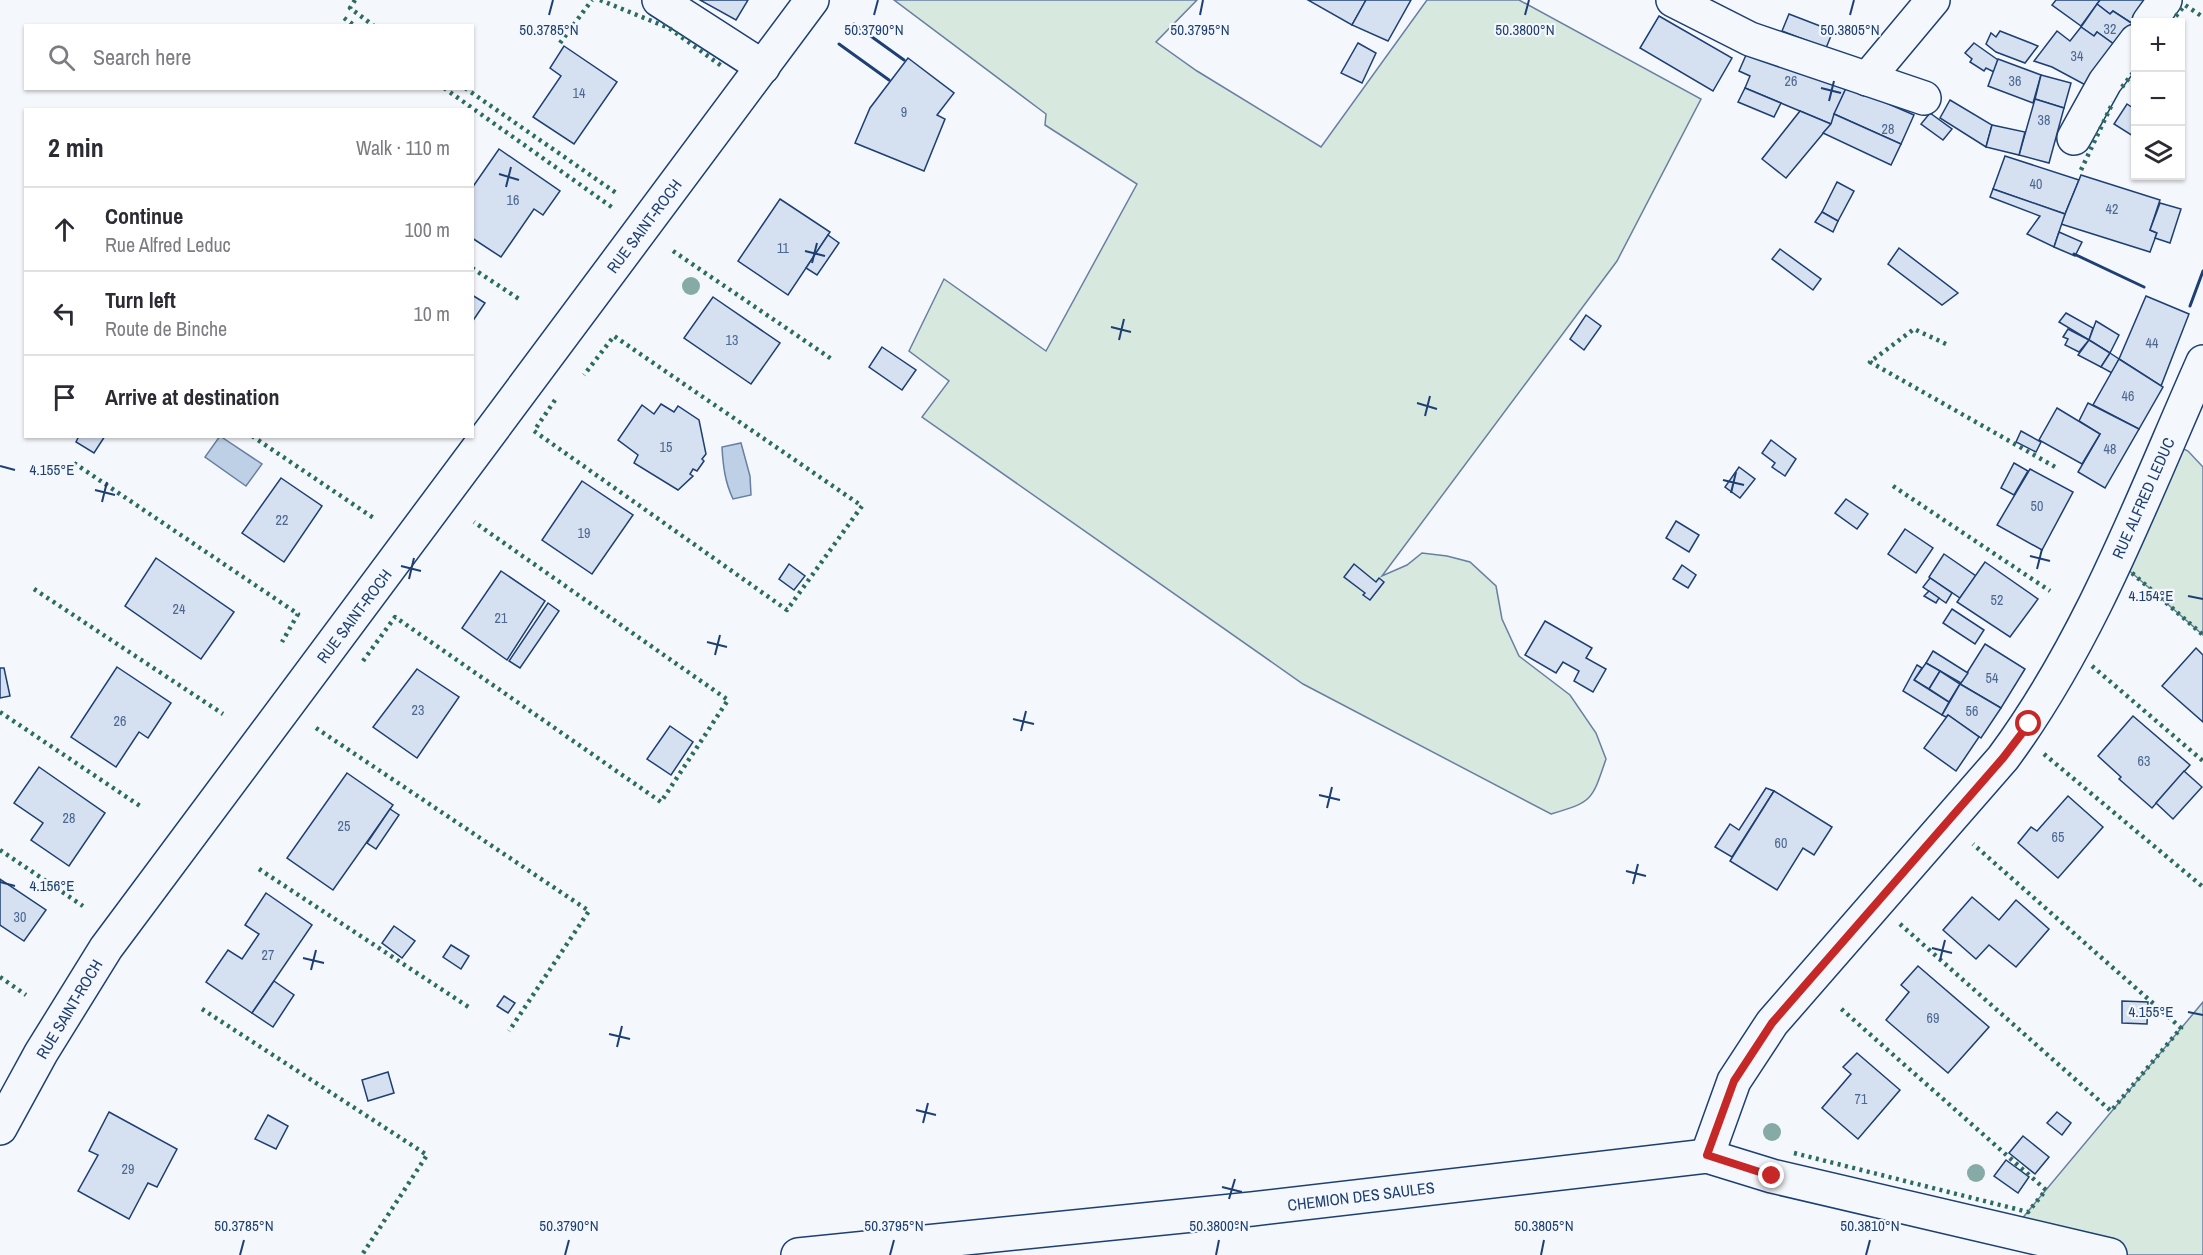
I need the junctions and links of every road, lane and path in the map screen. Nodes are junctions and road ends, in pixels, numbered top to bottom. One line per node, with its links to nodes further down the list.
1 (660, 0): 8 (street)
2 (812, 0): 8 (street, RUE SAINT-ROCH)
3 (1673, 0): 9 (street)
4 (1933, 0): 9 (street)
5 (2165, 0): 6 (street)
6 (2152, 18)
7 (2131, 48): 11 (street)
8 (763, 67): 13 (street, RUE SAINT-ROCH)
9 (1867, 79): 10 (street)
10 (1924, 98)
11 (2074, 138)
12 (2203, 362): 14 (street, RUE ALFRED LEDUC)
13 (0, 1128)
14 (1707, 1155): 15 (street, CHEMION DES SAULES); 16 (street)
15 (798, 1255)
16 (2110, 1255)

